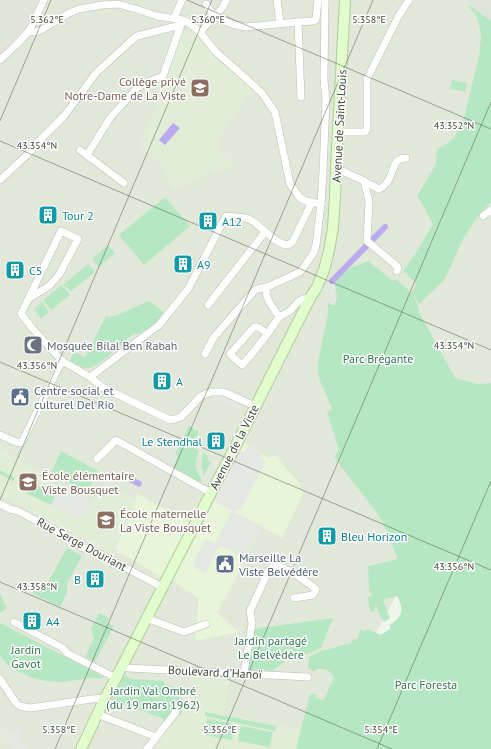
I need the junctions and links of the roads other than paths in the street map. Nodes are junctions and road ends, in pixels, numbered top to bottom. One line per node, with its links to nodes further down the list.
1 (44, 0): 15 (street)
2 (182, 0): 11 (street)
3 (226, 0): 10 (street)
4 (277, 0): 13 (street)
5 (318, 0): 12 (street)
6 (326, 0): 28 (street)
7 (344, 0): 19 (street, Avenue de Saint-Louis)
8 (409, 0): 19 (street)
9 (206, 4): 10 (street)
10 (214, 16): 13 (street); 16 (street)
11 (174, 18): 14 (street); 15 (street)
12 (298, 22): 13 (street); 18 (street)
13 (280, 23)
14 (179, 24): 16 (street); 21 (street); 24 (street)
15 (29, 31): 17 (street)
16 (200, 32): 27 (street)
17 (0, 60)
18 (301, 97)
19 (338, 132): 23 (street, Avenue de Saint-Louis)
20 (80, 150): 21 (street)
21 (87, 155): 26 (street)
22 (406, 158): 25 (street)
23 (336, 168): 25 (street); 32 (street, Avenue de Saint-Louis)
24 (0, 180)
25 (364, 181): 33 (street)
26 (124, 183)
27 (312, 202): 28 (street); 31 (street)
28 (321, 204): 34 (street)
29 (491, 210): 30 (street)
30 (483, 216)
31 (266, 232): 37 (street); 42 (street)
32 (329, 251): 35 (street, Avenue de la Viste)
33 (398, 271)
34 (268, 287): 38 (street); 40 (street)
35 (310, 298): 38 (street); 43 (street, Avenue de la Viste)
36 (28, 299): 36 (street); 41 (street)
37 (208, 305)
38 (279, 317): 39 (street)
39 (268, 334): 39 (street)
40 (205, 354)
41 (62, 361): 42 (street); 44 (street)
42 (90, 377): 43 (street)
43 (256, 406): 46 (street, Avenue de la Viste)
44 (0, 435)
45 (97, 459): 46 (street)
46 (210, 493): 48 (street, Avenue de la Viste)
47 (0, 504): 48 (street, Rue Serge Douriant)
48 (162, 587): 50 (street, Avenue de la Viste)
49 (294, 598): 54 (street)
50 (146, 618): 52 (street); 53 (street, Avenue de la Viste)
51 (14, 622): 56 (street)
52 (206, 624)
53 (122, 666): 54 (street, Boulevard d'Hanoï); 56 (street, Avenue de la Viste)
54 (244, 673): 55 (street, Boulevard d'Hanoï)
55 (308, 677)
56 (116, 678): 58 (street, Avenue de la Viste)
57 (0, 679): 58 (street)
58 (105, 698): 60 (street, Avenue de la Viste)
59 (176, 712): 61 (street)
60 (97, 714): 61 (street); 62 (street, Avenue de la Viste)
61 (156, 737): 63 (street)
62 (81, 749)
63 (147, 749)

